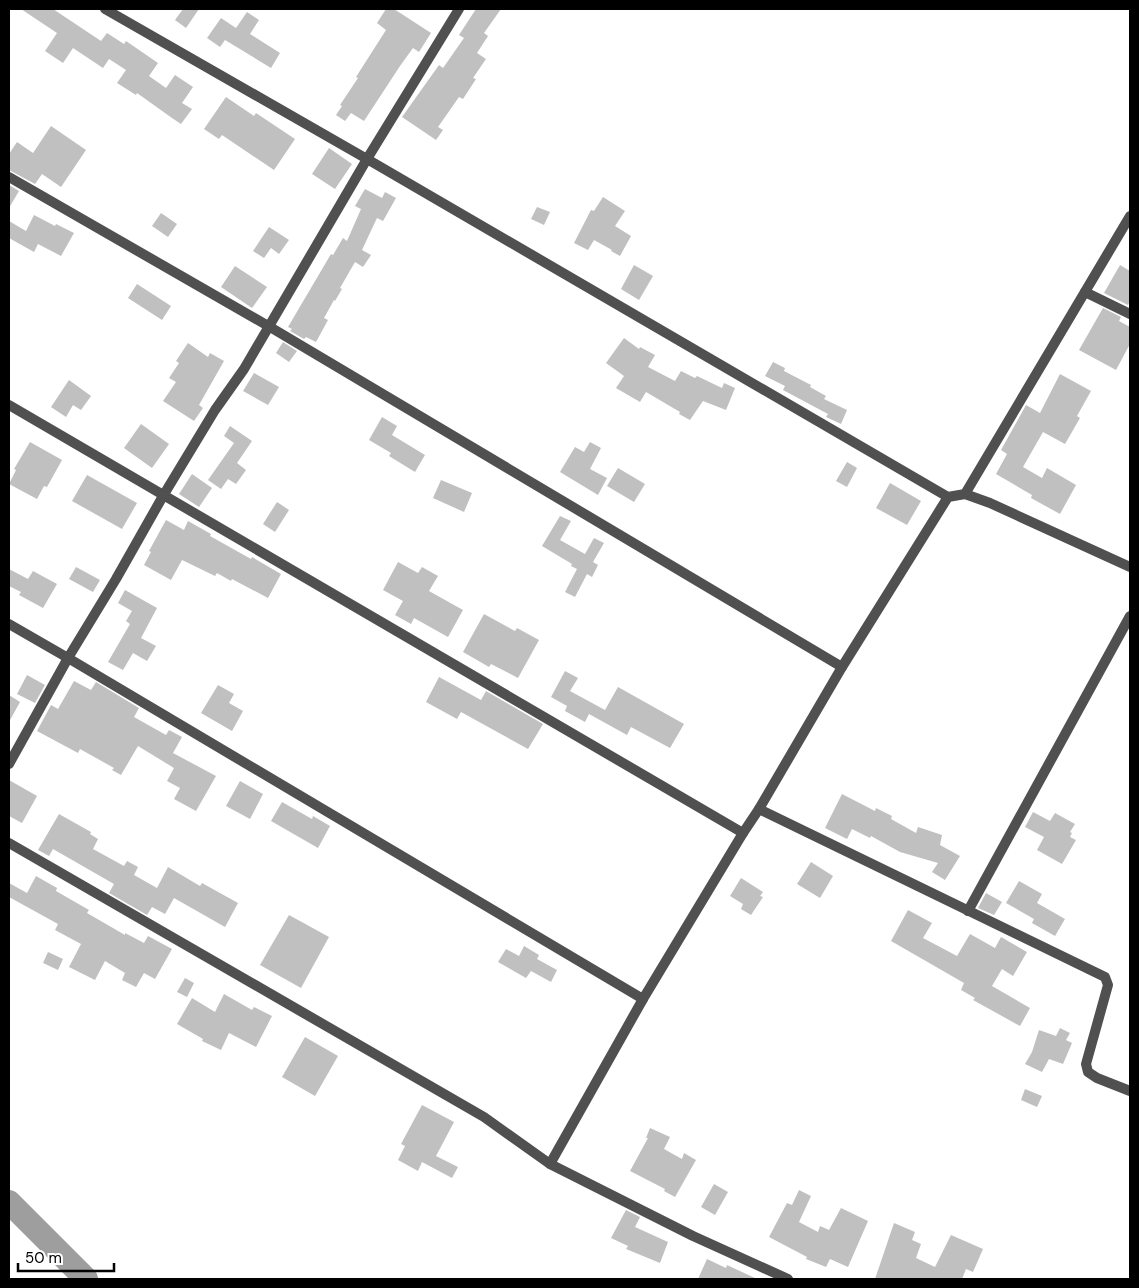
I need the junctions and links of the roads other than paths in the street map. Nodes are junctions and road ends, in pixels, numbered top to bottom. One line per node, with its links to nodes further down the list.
1 (105, 9): 3 (street)
2 (459, 9): 3 (street)
3 (367, 159): 8 (street); 12 (street)
4 (9, 177): 8 (street)
5 (1130, 216): 6 (street)
6 (1085, 292): 7 (street); 10 (street)
7 (1130, 314)
8 (270, 327): 11 (street); 17 (street)
9 (9, 405): 11 (street)
10 (965, 494): 12 (street); 13 (street)
11 (163, 496): 16 (street); 20 (street)
12 (948, 497): 17 (street)
13 (1130, 567)
14 (1130, 616): 22 (street)
15 (9, 624): 16 (street)
16 (68, 658): 18 (street); 23 (street)
17 (842, 667): 19 (street)
18 (9, 764)
19 (760, 809): 20 (street); 22 (street)
20 (743, 833): 23 (street)
21 (9, 843): 25 (street)
22 (968, 911): 24 (street)
23 (643, 1000): 25 (street)
24 (1130, 1091)
25 (550, 1164): 26 (street)
26 (788, 1279)

